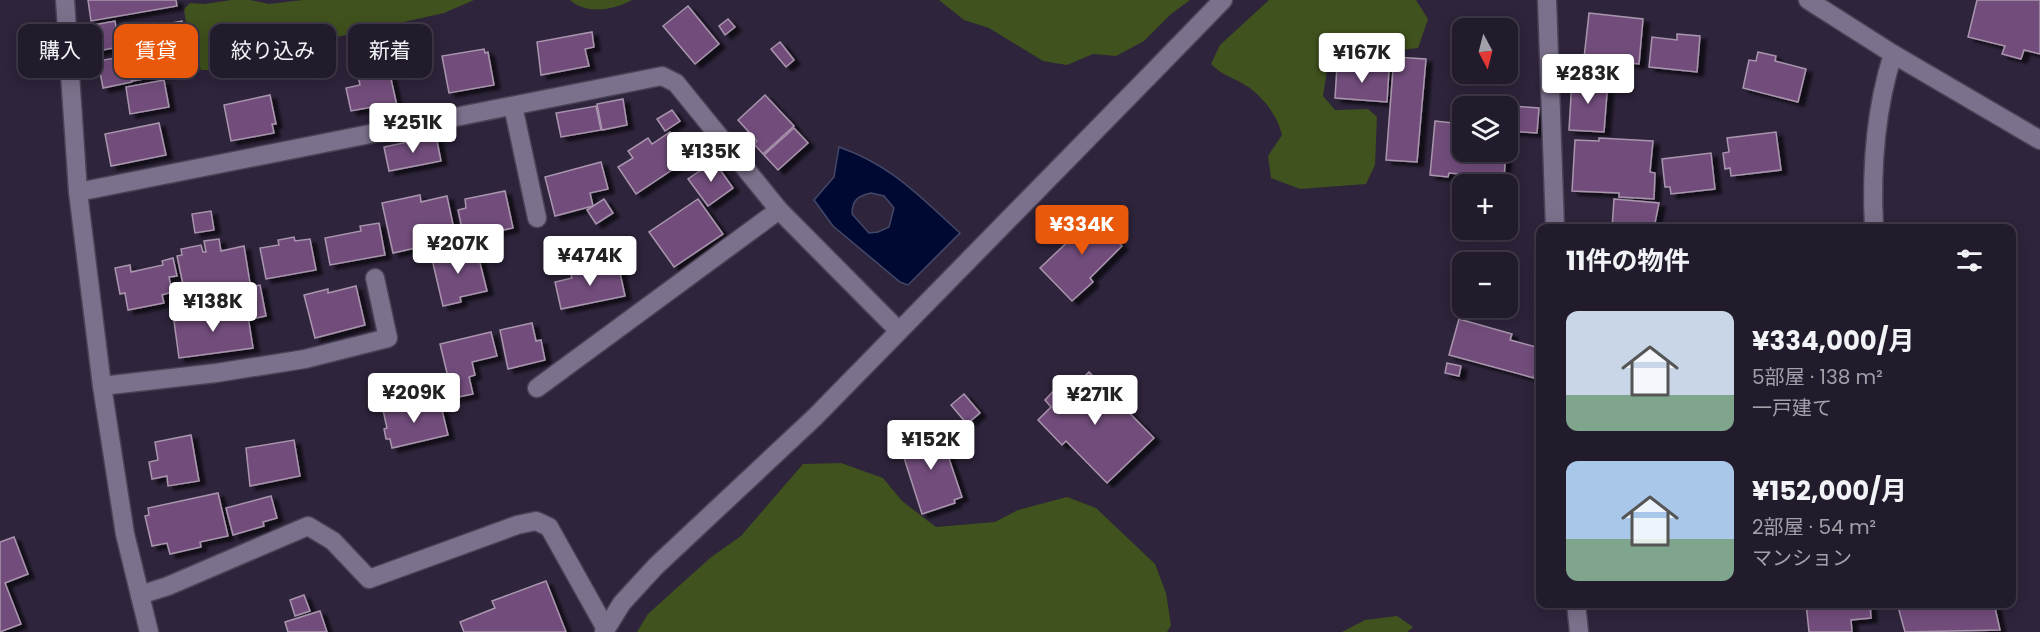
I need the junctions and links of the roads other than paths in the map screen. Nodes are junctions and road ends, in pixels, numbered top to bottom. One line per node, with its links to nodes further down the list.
1 (64, 0): 8 (street)
2 (1223, 0): 14 (street)
3 (1547, 0): 11 (street)
4 (1818, 3): 5 (street)
5 (1893, 54): 7 (street); 12 (street)
6 (513, 106): 8 (street); 9 (street); 10 (street)
7 (2040, 140)
8 (78, 192): 15 (street)
9 (779, 210): 14 (street); 16 (street)
10 (537, 218)
11 (1556, 224)
12 (1874, 224)
13 (375, 278): 15 (street)
14 (898, 330): 19 (street)
15 (102, 386): 17 (street)
16 (537, 388)
17 (140, 595): 19 (street); 20 (street)
18 (1577, 608): 21 (street)
19 (605, 630)
20 (149, 632)
21 (1579, 632)

